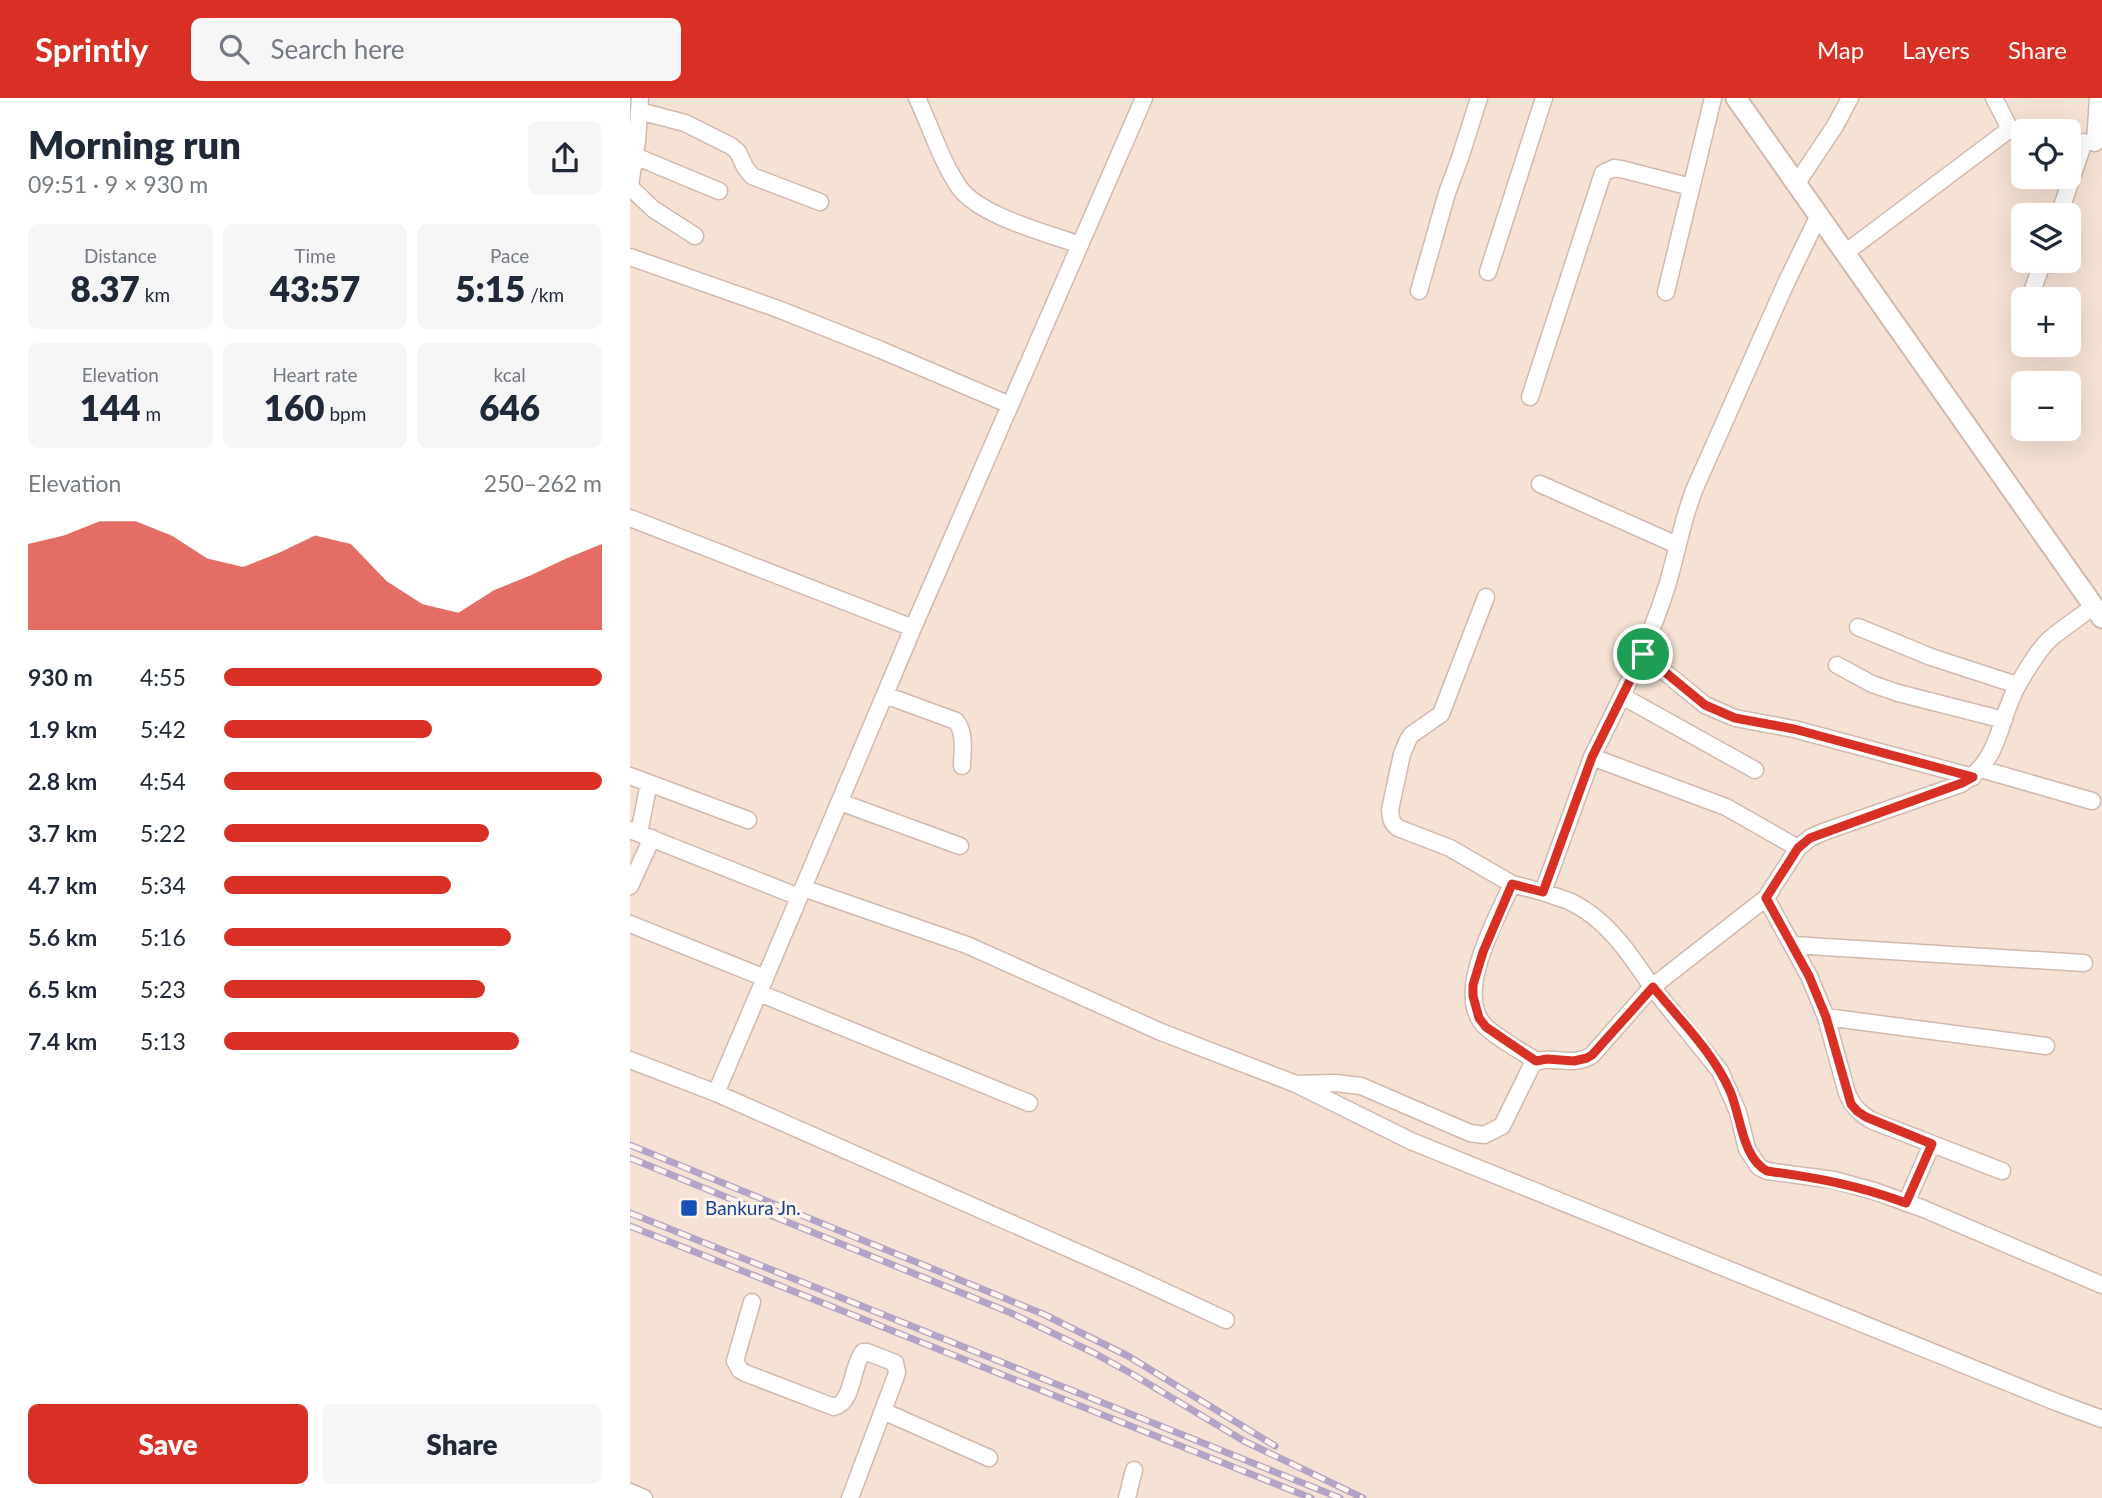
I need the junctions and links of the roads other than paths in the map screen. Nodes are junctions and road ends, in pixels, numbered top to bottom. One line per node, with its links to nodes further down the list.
1 (917, 98): 23 (street)
2 (1144, 98): 23 (street)
3 (1479, 98): 27 (street)
4 (1544, 98): 26 (street)
5 (1713, 98): 17 (street)
6 (1736, 98): 15 (street)
7 (1850, 98): 15 (street)
8 (1994, 98): 11 (street)
9 (2098, 98): 13 (street)
10 (640, 104): 14 (street); 19 (street)
11 (2011, 127)
12 (2011, 137): 24 (street)
13 (2087, 143): 20 (street)
14 (635, 156): 16 (street); 18 (street)
15 (1797, 183): 21 (street)
16 (630, 186): 22 (street)
17 (1691, 187): 28 (street); 29 (street)
18 (719, 191)
19 (820, 202)
20 (2064, 203)
21 (1819, 215): 24 (street); 33 (street)
22 (695, 236)
23 (1080, 245): 30 (street)
24 (1845, 253): 35 (street)
25 (630, 257): 30 (street)
26 (1488, 272)
27 (1419, 291)
28 (1666, 292)
29 (1530, 397)
30 (1010, 405): 36 (street)
31 (1540, 484): 33 (street)
32 (630, 517): 36 (street)
33 (1677, 545): 38 (street)
34 (1486, 597): 56 (street)
35 (2098, 612): 40 (street)
36 (912, 628): 41 (street)
37 (1858, 628): 40 (street)
38 (1643, 654): 42 (street); 47 (street)
39 (1837, 665): 43 (street)
40 (2017, 685): 43 (street)
41 (885, 695): 45 (street); 51 (street)
42 (1622, 696): 44 (street); 46 (street)
43 (2004, 720): 47 (street)
44 (1592, 757): 55 (street); 59 (street)
45 (962, 766)
46 (1755, 770)
47 (1977, 773): 50 (street); 55 (street)
48 (630, 776): 49 (street)
49 (649, 783): 52 (street); 53 (street)
50 (2092, 800)
51 (840, 802): 54 (street); 58 (street)
52 (748, 820)
53 (640, 834): 57 (street); 58 (street)
54 (960, 846)
55 (1798, 848): 60 (street)
56 (1512, 884): 59 (street); 70 (street)
57 (630, 886)
58 (801, 892): 64 (street); 71 (street)
59 (1543, 892): 65 (street)
60 (1766, 898): 62 (street); 65 (street)
61 (630, 924): 64 (street)
62 (1793, 945): 63 (street); 67 (street)
63 (2084, 963)
64 (765, 978): 66 (street)
65 (1653, 987): 70 (street); 76 (street)
66 (759, 993): 72 (street); 73 (street)
67 (1826, 1017): 68 (street); 74 (street)
68 (2046, 1046)
69 (630, 1060): 72 (street)
70 (1536, 1061): 71 (street)
71 (1296, 1084): 81 (street)
72 (716, 1093): 79 (street)
73 (1029, 1103)
74 (1932, 1144): 75 (street); 76 (street)
75 (2002, 1171)
76 (1906, 1203): 77 (street)
77 (2102, 1285)
78 (752, 1302): 80 (street)
79 (1226, 1320)
80 (883, 1411): 82 (street); 86 (street)
81 (2102, 1419)
82 (989, 1458)
83 (1134, 1470): 87 (street)
84 (630, 1493): 85 (street)
85 (644, 1498)
86 (850, 1498)
87 (1127, 1498)

